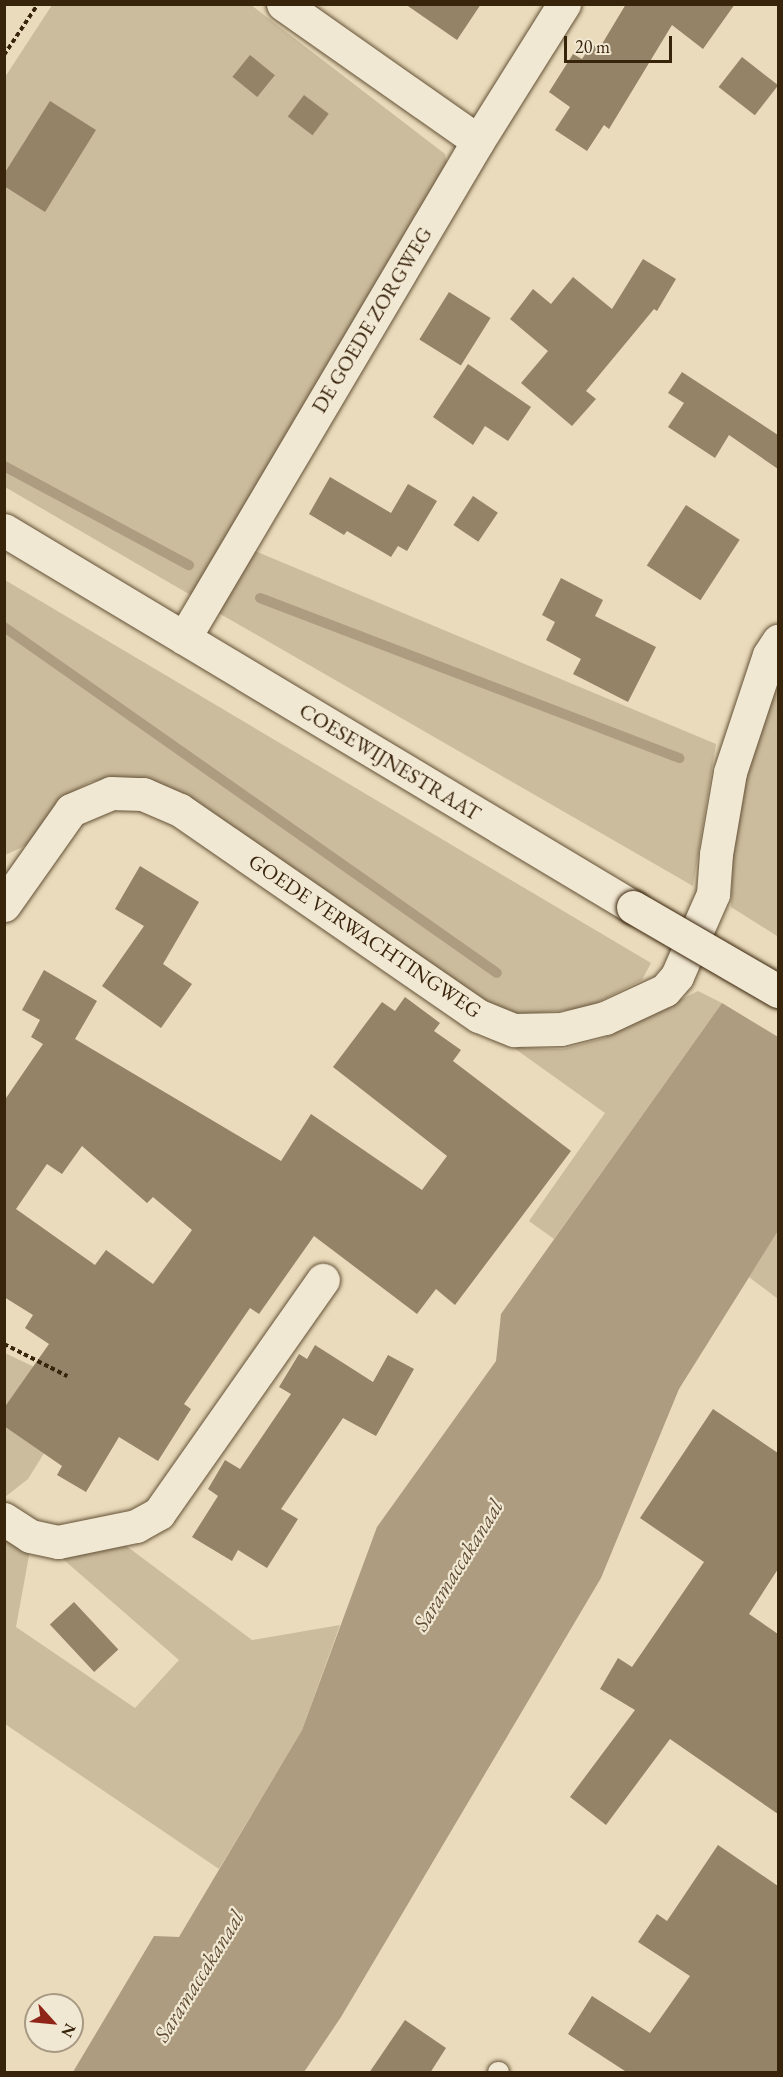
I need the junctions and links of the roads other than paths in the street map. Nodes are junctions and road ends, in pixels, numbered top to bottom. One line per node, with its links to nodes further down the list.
1 (283, 4): 3 (street)
2 (564, 4): 3 (street, DE GOEDE ZORGWEG)
3 (478, 141): 5 (street, DE GOEDE ZORGWEG)
4 (4, 530): 5 (street, COESEWIJNESTRAAT)
5 (184, 639): 8 (street, COESEWIJNESTRAAT, bridge)
6 (778, 640): 7 (street, GOEDE VERWACHTINGWEG)
7 (6, 898)
8 (778, 991)
9 (323, 1281): 10 (street)
10 (4, 1519)

